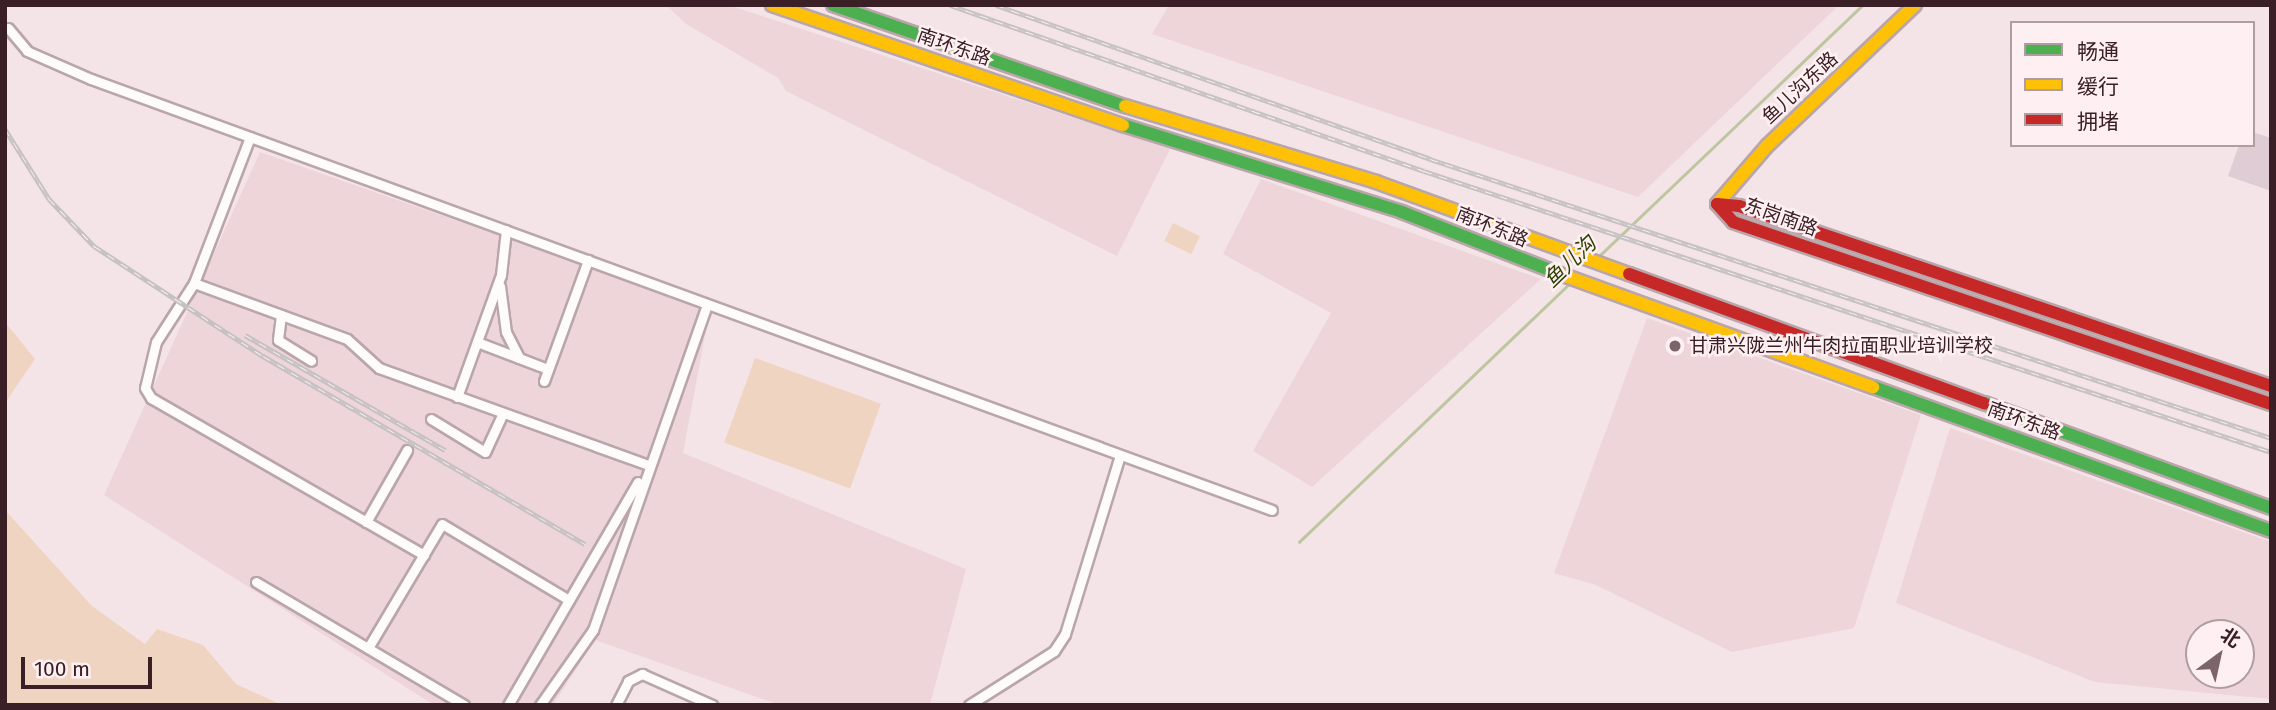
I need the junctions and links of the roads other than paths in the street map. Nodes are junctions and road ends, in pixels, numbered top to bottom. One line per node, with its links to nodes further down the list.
1 (772, 5): 7 (main road, 南环东路)
2 (833, 5): 6 (main road, 南环东路)
3 (1915, 5): 8 (main road, 鱼儿沟东路)
4 (8, 28): 5 (street)
5 (250, 137): 9 (street); 12 (street)
6 (1376, 182): 7 (main road); 28 (main road, 南环东路)
7 (1370, 202): 29 (main road, 南环东路)
8 (1717, 204): 20 (main road, 东岗南路); 22 (main road, 东岗南路)
9 (506, 230): 10 (street); 11 (street)
10 (588, 260): 13 (street); 18 (street)
11 (501, 275): 15 (street); 16 (street)
12 (194, 283): 14 (street); 32 (street)
13 (707, 304): 26 (street); 27 (street)
14 (281, 315): 17 (street); 21 (street)
15 (477, 342): 16 (street); 21 (street)
16 (519, 358): 18 (street)
17 (310, 361)
18 (548, 369): 19 (street)
19 (544, 381)
20 (2271, 386)
21 (457, 397): 23 (street)
22 (2271, 404)
23 (503, 413): 24 (street); 27 (street)
24 (431, 419)
25 (407, 450): 32 (street)
26 (1120, 455): 31 (street); 43 (street)
27 (648, 465): 36 (street); 40 (street)
28 (2177, 474): 29 (main road); 30 (main road, 南环东路)
29 (2170, 494): 33 (main road, 南环东路)
30 (2271, 508)
31 (1272, 510)
32 (366, 522): 34 (street)
33 (2271, 531)
34 (424, 555): 36 (street); 37 (street)
35 (256, 582): 37 (street)
36 (569, 600): 39 (street)
37 (368, 648): 38 (street)
38 (464, 705)
39 (508, 705)
40 (540, 705)
41 (616, 705): 42 (street)
42 (712, 705)
43 (969, 705)

